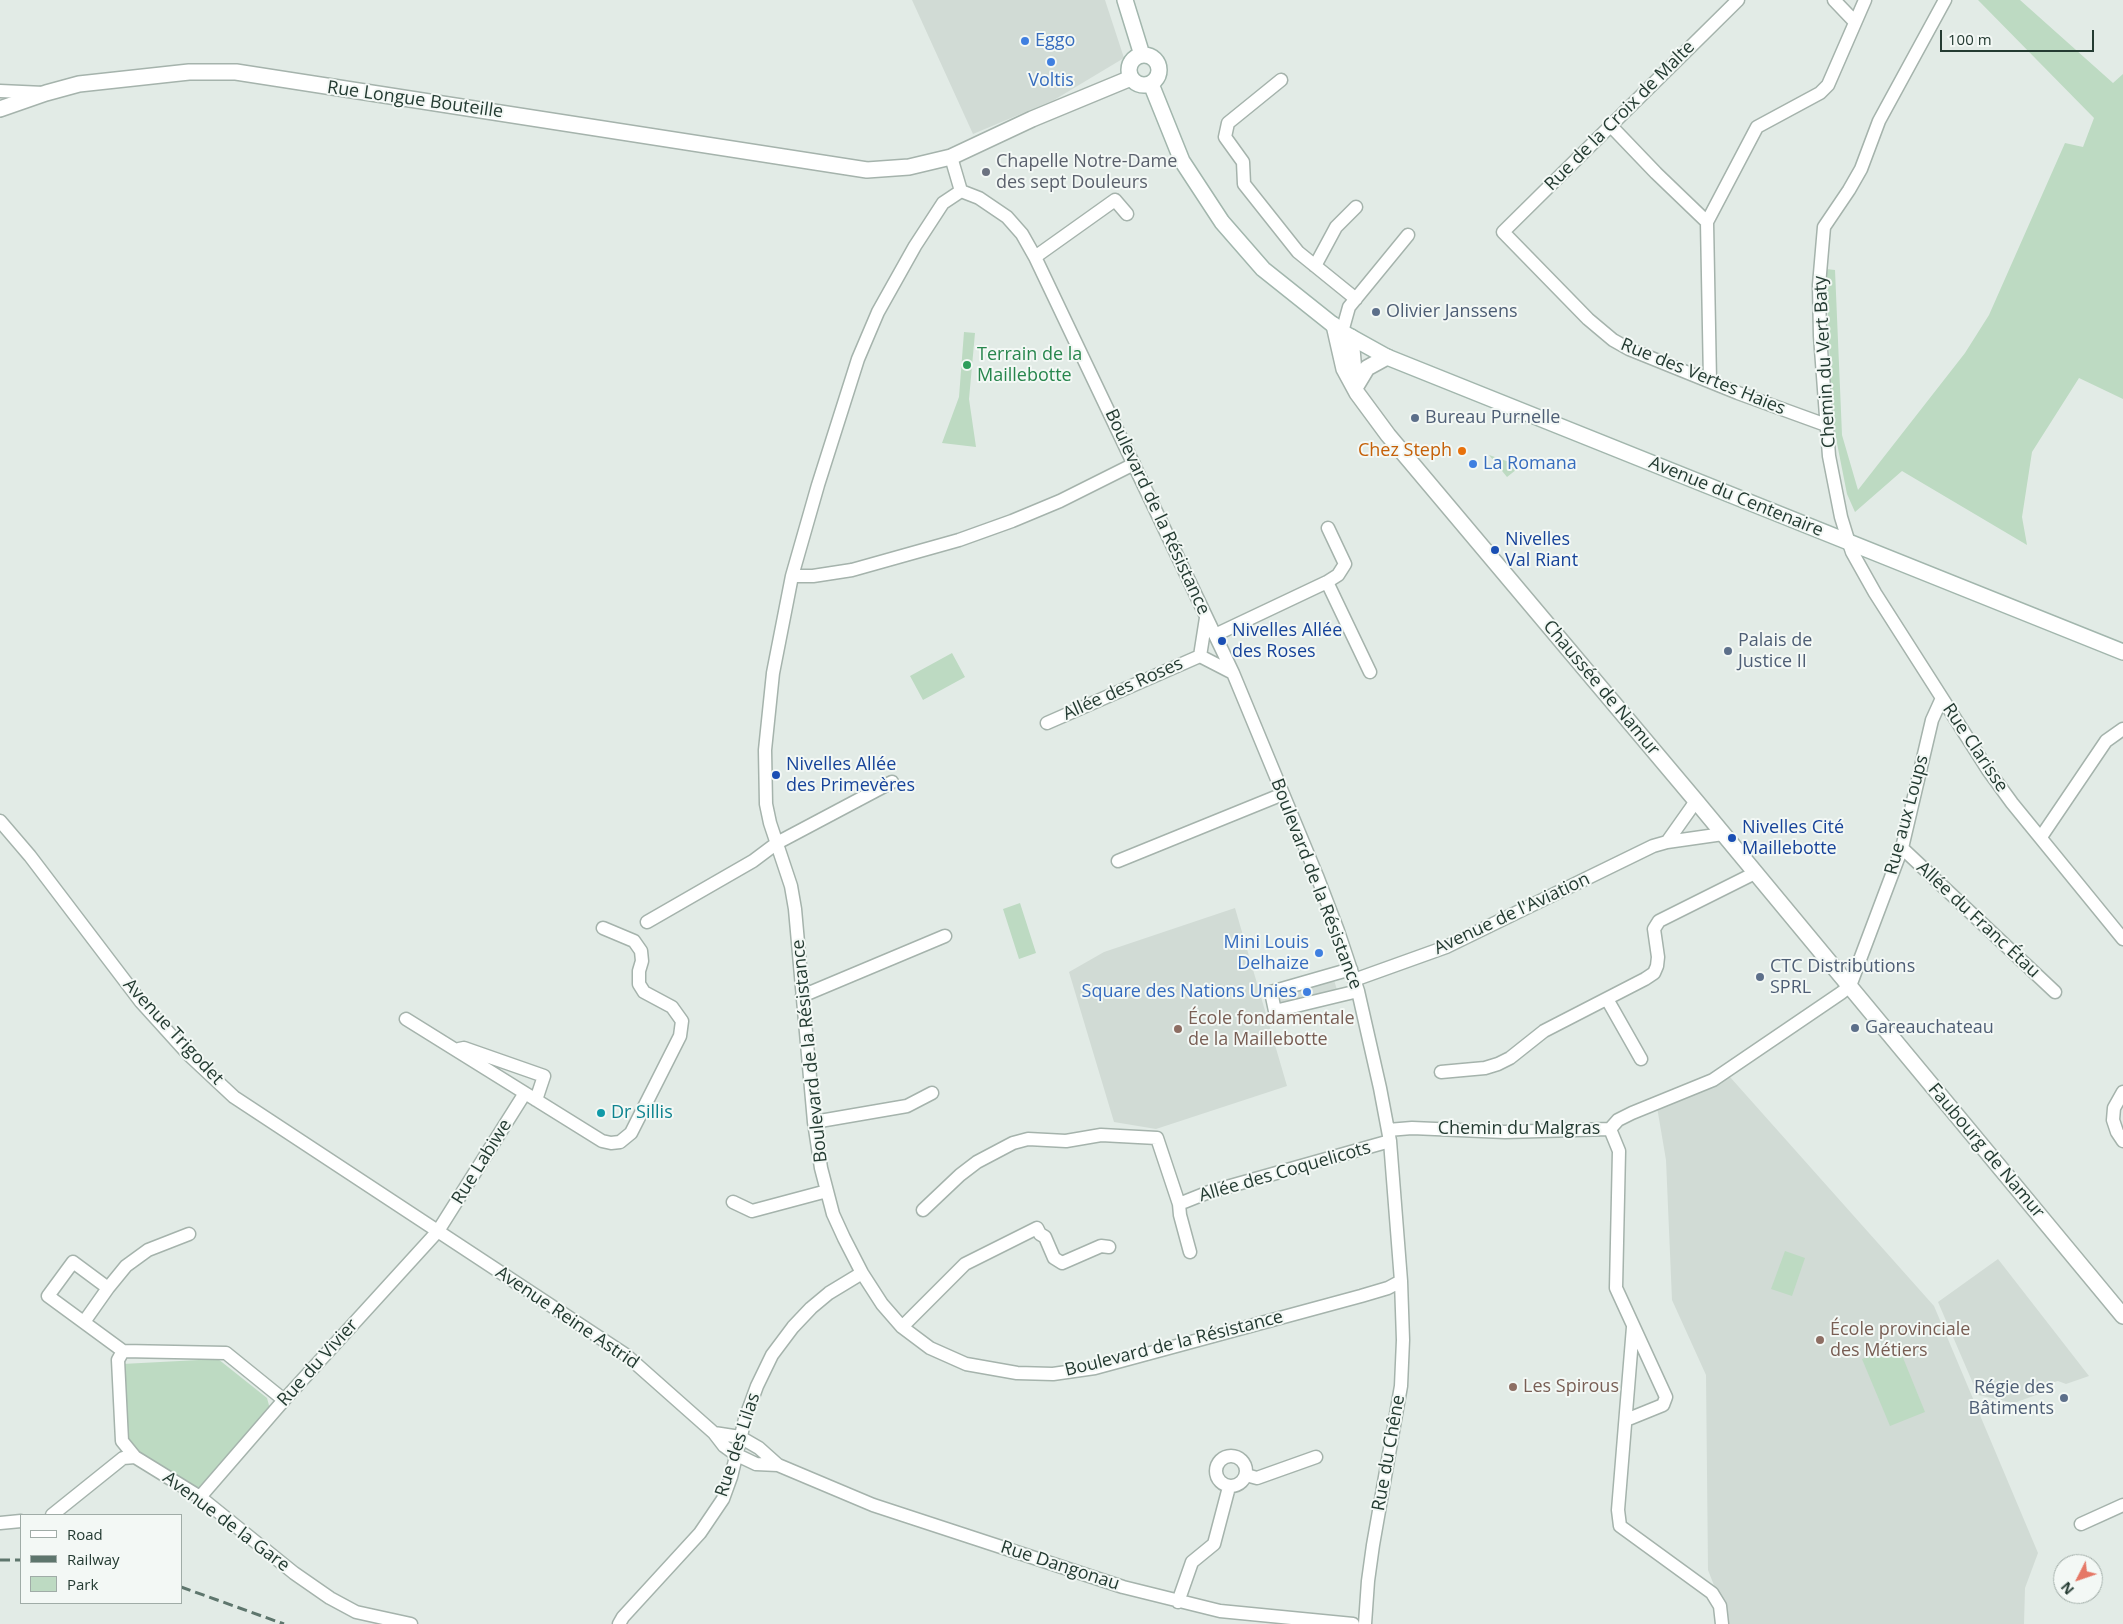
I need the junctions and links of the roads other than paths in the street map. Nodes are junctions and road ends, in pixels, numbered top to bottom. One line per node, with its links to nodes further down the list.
1 (1125, 0): 7 (street)
2 (1738, 0): 14 (street, Rue de la Croix de Malte)
3 (1834, 0): 6 (street)
4 (1865, 0): 6 (street)
5 (1944, 0): 29 (street, Chemin du Vert Baty)
6 (1855, 22): 19 (street)
7 (1142, 55): 8 (street); 10 (street)
8 (1131, 78): 10 (street); 15 (street)
9 (1280, 80): 23 (street)
10 (1151, 84): 25 (street, Avenue du Centenaire)
11 (0, 91): 12 (street)
12 (46, 93): 13 (street, Rue Longue Bouteille); 15 (street, Rue Longue Bouteille)
13 (0, 109)
14 (1610, 126): 19 (street); 20 (street, Rue de la Croix de Malte)
15 (951, 157): 16 (street)
16 (961, 192): 22 (street, Boulevard de la Résistance); 33 (street, Boulevard de la Résistance)
17 (1356, 207): 23 (street)
18 (1127, 214): 22 (street)
19 (1706, 222): 27 (street)
20 (1503, 232): 27 (street, Rue des Vertes Haies)
21 (1408, 235): 24 (street)
22 (1035, 257): 30 (street, Boulevard de la Résistance)
23 (1315, 266): 24 (street)
24 (1356, 299): 25 (street)
25 (1343, 331): 26 (street, Avenue du Centenaire); 28 (street, Chaussée de Namur)
26 (1387, 357): 28 (street); 32 (street, Avenue du Centenaire)
27 (1710, 381): 29 (street, Rue des Vertes Haies)
28 (1355, 388): 46 (street, Chaussée de Namur)
29 (1826, 425): 32 (street, Chemin du Vert Baty)
30 (1134, 464): 33 (street); 35 (street, Boulevard de la Résistance)
31 (1328, 528): 34 (street)
32 (1848, 542): 37 (street, Avenue du Centenaire); 41 (street, Rue Clarisse)
33 (792, 576): 51 (street, Boulevard de la Résistance)
34 (1327, 582): 36 (street); 39 (street)
35 (1206, 618): 36 (street, Boulevard de la Résistance); 38 (street, Allée des Roses)
36 (1214, 635): 40 (street, Boulevard de la Résistance)
37 (2123, 652)
38 (1200, 656): 40 (street, Allée des Roses); 42 (street, Allée des Roses)
39 (1370, 672)
40 (1233, 673): 45 (street, Boulevard de la Résistance)
41 (1942, 698): 49 (street, Rue Clarisse); 52 (street, Rue aux Loups)
42 (1047, 723)
43 (2123, 729): 49 (street)
44 (892, 782): 51 (street)
45 (1283, 794): 53 (street); 59 (street, Boulevard de la Résistance)
46 (1696, 801): 48 (street, Chaussée de Namur); 50 (street)
47 (0, 821): 79 (street, Avenue Trigodet)
48 (1723, 834): 50 (street, Avenue de l'Aviation); 54 (street, Chaussée de Namur)
49 (2041, 837): 58 (street, Rue Clarisse)
50 (1667, 842): 59 (street, Avenue de l'Aviation)
51 (777, 843): 55 (street); 62 (street, Boulevard de la Résistance)
52 (1902, 848): 60 (street, Rue aux Loups); 61 (street, Allée du Franc Étau)
53 (1118, 862)
54 (1755, 873): 60 (street, Chaussée de Namur); 63 (street)
55 (647, 922)
56 (603, 928): 70 (street)
57 (945, 936): 62 (street)
58 (2123, 939)
59 (1354, 980): 59 (street); 73 (street, Boulevard de la Résistance)
60 (1850, 986): 72 (street, Chemin du Malgras); 86 (street, Faubourg de Namur)
61 (2055, 992)
62 (802, 996): 71 (street, Boulevard de la Résistance)
63 (1607, 999): 66 (street); 67 (street)
64 (406, 1019): 65 (street)
65 (456, 1050): 70 (street); 70 (street, Rue Labiwe)
66 (1641, 1059)
67 (1441, 1072)
68 (2123, 1092): 74 (street)
69 (932, 1093): 71 (street)
70 (530, 1097): 79 (street, Rue Labiwe)
71 (814, 1122): 75 (street, Boulevard de la Résistance)
72 (1610, 1129): 73 (street, Chemin du Malgras); 89 (street)
73 (1389, 1136): 77 (street, Allée des Coquelicots); 84 (street, Boulevard de la Résistance)
74 (2123, 1141)
75 (826, 1191): 76 (street); 83 (street, Boulevard de la Résistance)
76 (733, 1202)
77 (1180, 1204): 78 (street, Allée des Coquelicots); 82 (street, Allée des Coquelicots)
78 (923, 1210)
79 (438, 1231): 91 (street, Rue du Vivier); 93 (street, Avenue Reine Astrid)
80 (189, 1234): 85 (street)
81 (1109, 1247): 88 (street)
82 (1190, 1252)
83 (862, 1273): 88 (street, Boulevard de la Résistance); 94 (street, Rue des Lilas)
84 (1401, 1281): 88 (street, Boulevard de la Résistance); 111 (street, Rue du Chêne)
85 (108, 1288): 87 (street); 87 (street)
86 (2123, 1316)
87 (84, 1322): 90 (street)
88 (902, 1326)
89 (1632, 1327): 92 (street); 92 (street)
90 (123, 1351): 91 (street); 96 (street)
91 (284, 1400): 101 (street, Rue du Vivier)
92 (1626, 1420): 112 (street)
93 (714, 1433): 94 (street); 95 (street, Avenue Reine Astrid)
94 (740, 1436): 95 (street, Rue des Lilas); 98 (street, Rue Dangonau)
95 (735, 1454): 98 (street, Rue Dangonau); 109 (street, Rue des Lilas)
96 (135, 1457): 101 (street, Avenue de la Gare); 103 (street)
97 (1316, 1457): 99 (street)
98 (778, 1465): 107 (street, Rue Dangonau)
99 (1246, 1475): 100 (street); 100 (street)
100 (1229, 1487): 107 (street)
101 (200, 1497): 108 (street, Avenue de la Gare)
102 (2123, 1505): 106 (street)
103 (53, 1514)
104 (20, 1521): 105 (street)
105 (0, 1523)
106 (2081, 1524)
107 (1178, 1602): 110 (street, Rue Dangonau)
108 (411, 1624)
109 (619, 1624)
110 (1353, 1624)
111 (1365, 1624)
112 (1722, 1624)

